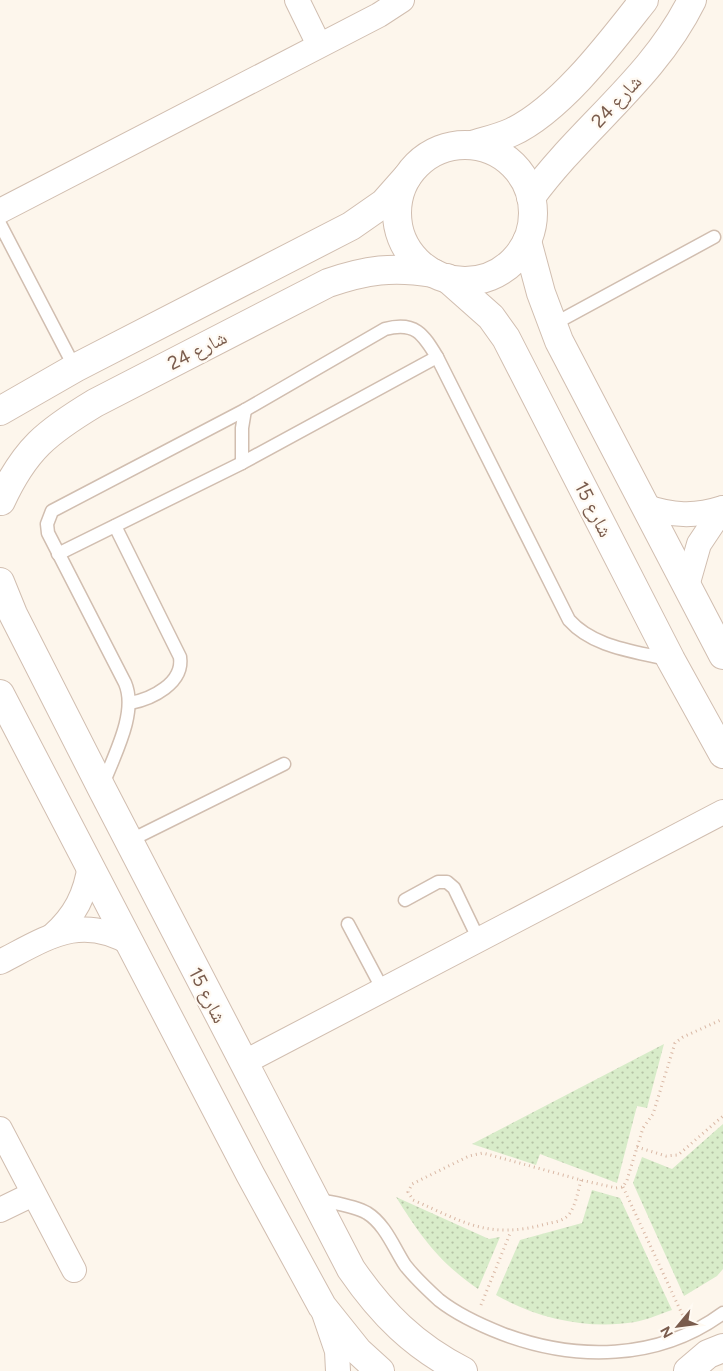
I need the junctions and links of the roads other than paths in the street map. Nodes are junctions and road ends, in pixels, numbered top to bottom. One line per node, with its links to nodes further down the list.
1 (297, 0): 5 (street)
2 (402, 0): 5 (street)
3 (644, 0): 6 (street)
4 (692, 0): 8 (street, شارع 24)
5 (319, 45): 9 (street)
6 (472, 145): 7 (street); 8 (street)
7 (407, 177): 13 (street); 16 (street)
8 (531, 197): 12 (street)
9 (0, 211)
10 (0, 224): 16 (lane)
11 (714, 237): 14 (lane)
12 (527, 241): 13 (street); 14 (street)
13 (440, 276): 20 (street, شارع 24); 28 (street, شارع 15)
14 (552, 325): 21 (street)
15 (438, 357): 17 (lane); 19 (lane); 28 (lane)
16 (75, 368): 18 (street)
17 (245, 410): 19 (lane); 24 (lane)
18 (0, 411)
19 (242, 463): 23 (lane)
20 (0, 500)
21 (644, 506): 22 (street); 26 (street)
22 (723, 508): 26 (street)
23 (115, 526): 24 (lane); 30 (lane)
24 (58, 554): 30 (lane)
25 (0, 582): 33 (street, شارع 15)
26 (687, 586): 27 (street)
27 (723, 654)
28 (671, 660): 31 (street, شارع 15)
29 (2, 701): 36 (street)
30 (130, 703): 33 (lane)
31 (723, 754)
32 (284, 764): 35 (lane)
33 (102, 789): 35 (street, شارع 15)
34 (723, 812): 40 (street)
35 (129, 841): 44 (street, شارع 15)
36 (90, 864): 39 (street); 41 (street)
37 (405, 900): 40 (lane)
38 (348, 924): 43 (lane)
39 (52, 936): 41 (street); 42 (street)
40 (479, 940): 43 (street)
41 (132, 944): 50 (street)
42 (0, 962)
43 (383, 990): 44 (street)
44 (243, 1063): 47 (street, شارع 15)
45 (0, 1129): 46 (street)
46 (33, 1194): 48 (street); 49 (street)
47 (313, 1198): 51 (lane); 55 (street, شارع 15)
48 (0, 1210)
49 (74, 1270)
50 (322, 1306): 53 (street); 54 (street)
51 (723, 1314)
52 (723, 1348): 56 (street)
53 (338, 1371)
54 (380, 1371)
55 (463, 1371)
56 (688, 1371)

